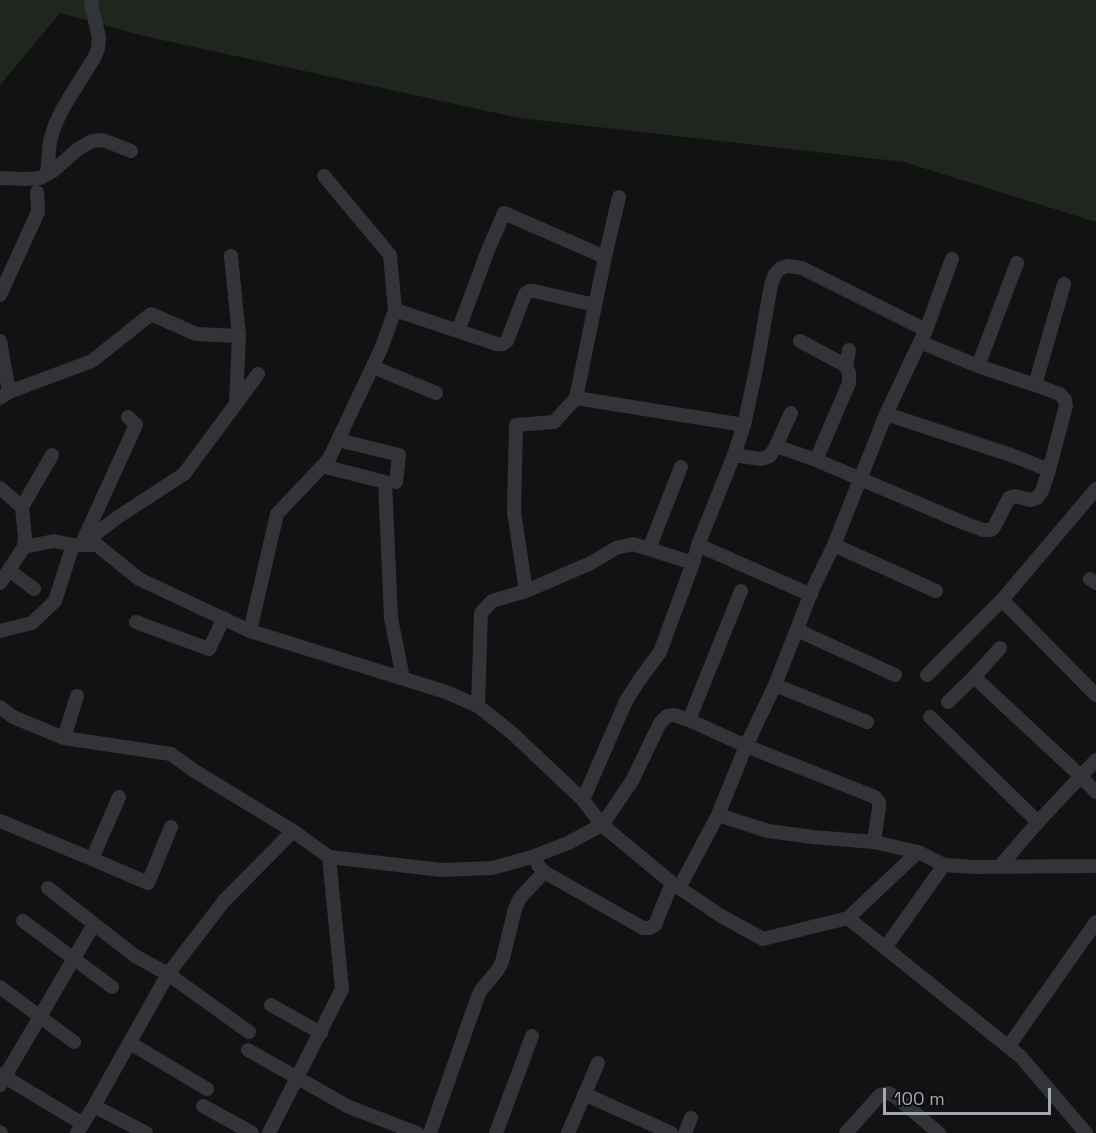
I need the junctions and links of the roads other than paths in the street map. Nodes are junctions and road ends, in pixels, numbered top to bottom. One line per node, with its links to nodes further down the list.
1 (92, 0): 3 (street)
2 (131, 151): 3 (street)
3 (47, 174): 5 (street)
4 (324, 176): 17 (street)
5 (0, 178)
6 (37, 192): 15 (street)
7 (619, 197): 10 (street)
8 (788, 252): 13 (street)
9 (231, 256): 19 (street)
10 (605, 257): 16 (street); 18 (street)
11 (952, 259): 20 (street)
12 (1017, 263): 24 (street)
13 (781, 268): 20 (street); 36 (street)
14 (1064, 284): 28 (street)
15 (0, 295)
16 (595, 305): 18 (street); 31 (street)
17 (395, 310): 18 (street); 25 (street)
18 (458, 331)
19 (239, 336): 30 (street); 32 (street)
20 (923, 336): 24 (street); 34 (street)
21 (0, 341): 30 (street)
22 (800, 341): 26 (street)
23 (849, 350): 26 (street)
24 (978, 366): 28 (street)
25 (373, 367): 29 (street); 37 (street)
26 (846, 367): 41 (street)
27 (258, 374): 32 (street)
28 (1035, 385): 44 (street)
29 (436, 393)
30 (4, 395)
31 (576, 398): 36 (street); 60 (street)
32 (236, 404): 50 (street)
33 (791, 413): 38 (street)
34 (886, 414): 44 (street); 45 (street)
35 (128, 417): 50 (street)
36 (744, 425): 40 (street)
37 (338, 440): 42 (street); 46 (street)
38 (776, 446): 40 (street); 41 (street)
39 (52, 454): 49 (street)
40 (734, 455): 51 (street)
41 (816, 460): 45 (street)
42 (322, 466): 68 (street); 73 (street)
43 (681, 467): 54 (street)
44 (1049, 470): 45 (street)
45 (862, 479): 52 (street)
46 (396, 482)
47 (0, 488): 49 (street)
48 (1096, 489): 63 (street)
49 (22, 507): 53 (street)
50 (77, 545): 53 (street); 64 (street); 66 (street)
51 (698, 545): 55 (street); 58 (street)
52 (834, 545): 58 (street); 62 (street)
53 (24, 547): 56 (street)
54 (649, 549): 55 (street); 60 (street)
55 (693, 563): 89 (street)
56 (9, 570): 57 (street); 59 (street)
57 (0, 583)
58 (814, 588): 67 (street)
59 (34, 589)
60 (526, 591): 78 (street)
61 (741, 591): 81 (street)
62 (936, 591)
63 (1002, 600): 71 (street); 75 (street)
64 (224, 618): 65 (street); 68 (street)
65 (136, 622)
66 (0, 630)
67 (797, 630): 70 (street); 74 (street)
68 (250, 631): 73 (street)
69 (1000, 648): 72 (street)
70 (895, 675)
71 (927, 675)
72 (974, 677): 77 (street); 86 (street)
73 (403, 678): 78 (street)
74 (775, 685): 82 (street); 84 (street)
75 (1096, 694)
76 (77, 696): 83 (street)
77 (948, 702)
78 (478, 706): 89 (street)
79 (0, 707): 83 (street)
80 (930, 717): 92 (street)
81 (689, 720): 84 (street); 93 (street)
82 (867, 722)
83 (64, 738): 95 (street)
84 (746, 746): 90 (street); 96 (street)
85 (1096, 760): 86 (street)
86 (1081, 777): 87 (street); 92 (street)
87 (1096, 792)
88 (119, 797): 100 (street)
89 (583, 800): 93 (street)
90 (718, 815): 96 (street); 105 (street)
91 (0, 821): 100 (street)
92 (1038, 822): 103 (street)
93 (602, 825): 99 (street); 105 (street)
94 (171, 827): 100 (street)
95 (293, 831): 98 (street); 113 (street)
96 (874, 842): 97 (street)
97 (918, 852): 101 (street); 107 (street)
98 (329, 857): 99 (street); 119 (street)
99 (532, 857): 104 (street)
100 (92, 859)
101 (944, 865): 103 (street); 111 (street)
102 (1096, 866): 103 (street)
103 (1000, 867)
104 (544, 872): 105 (street); 138 (street)
105 (675, 885): 107 (street)
106 (48, 888): 110 (street)
107 (848, 918): 111 (street)
108 (23, 921): 112 (street)
109 (1096, 922): 123 (street)
110 (94, 924): 112 (street); 113 (street)
111 (885, 948): 123 (street)
112 (73, 959): 115 (street); 117 (street)
113 (168, 974): 118 (street); 122 (street)
114 (0, 987): 117 (street)
115 (112, 987)
116 (271, 1005): 119 (street)
117 (40, 1016): 121 (street); 127 (street)
118 (249, 1032)
119 (321, 1033): 126 (street)
120 (532, 1036): 139 (street)
121 (74, 1042)
122 (130, 1042): 128 (street); 130 (street)
123 (1008, 1047): 145 (street)
124 (248, 1050): 126 (street)
125 (598, 1063): 129 (street)
126 (297, 1077): 136 (street); 137 (street)
127 (2, 1079): 133 (street)
128 (207, 1089)
129 (584, 1094): 140 (street); 141 (street)
130 (94, 1106): 133 (street); 134 (street)
131 (203, 1106): 135 (street)
132 (691, 1118): 142 (street)
133 (80, 1128)
134 (146, 1133)
135 (252, 1133)
136 (269, 1133)
137 (417, 1133)
138 (430, 1133)
139 (496, 1133)
140 (568, 1133)
141 (671, 1133)
142 (685, 1133)
143 (846, 1133): 144 (street)
144 (939, 1133)
145 (1086, 1133)

